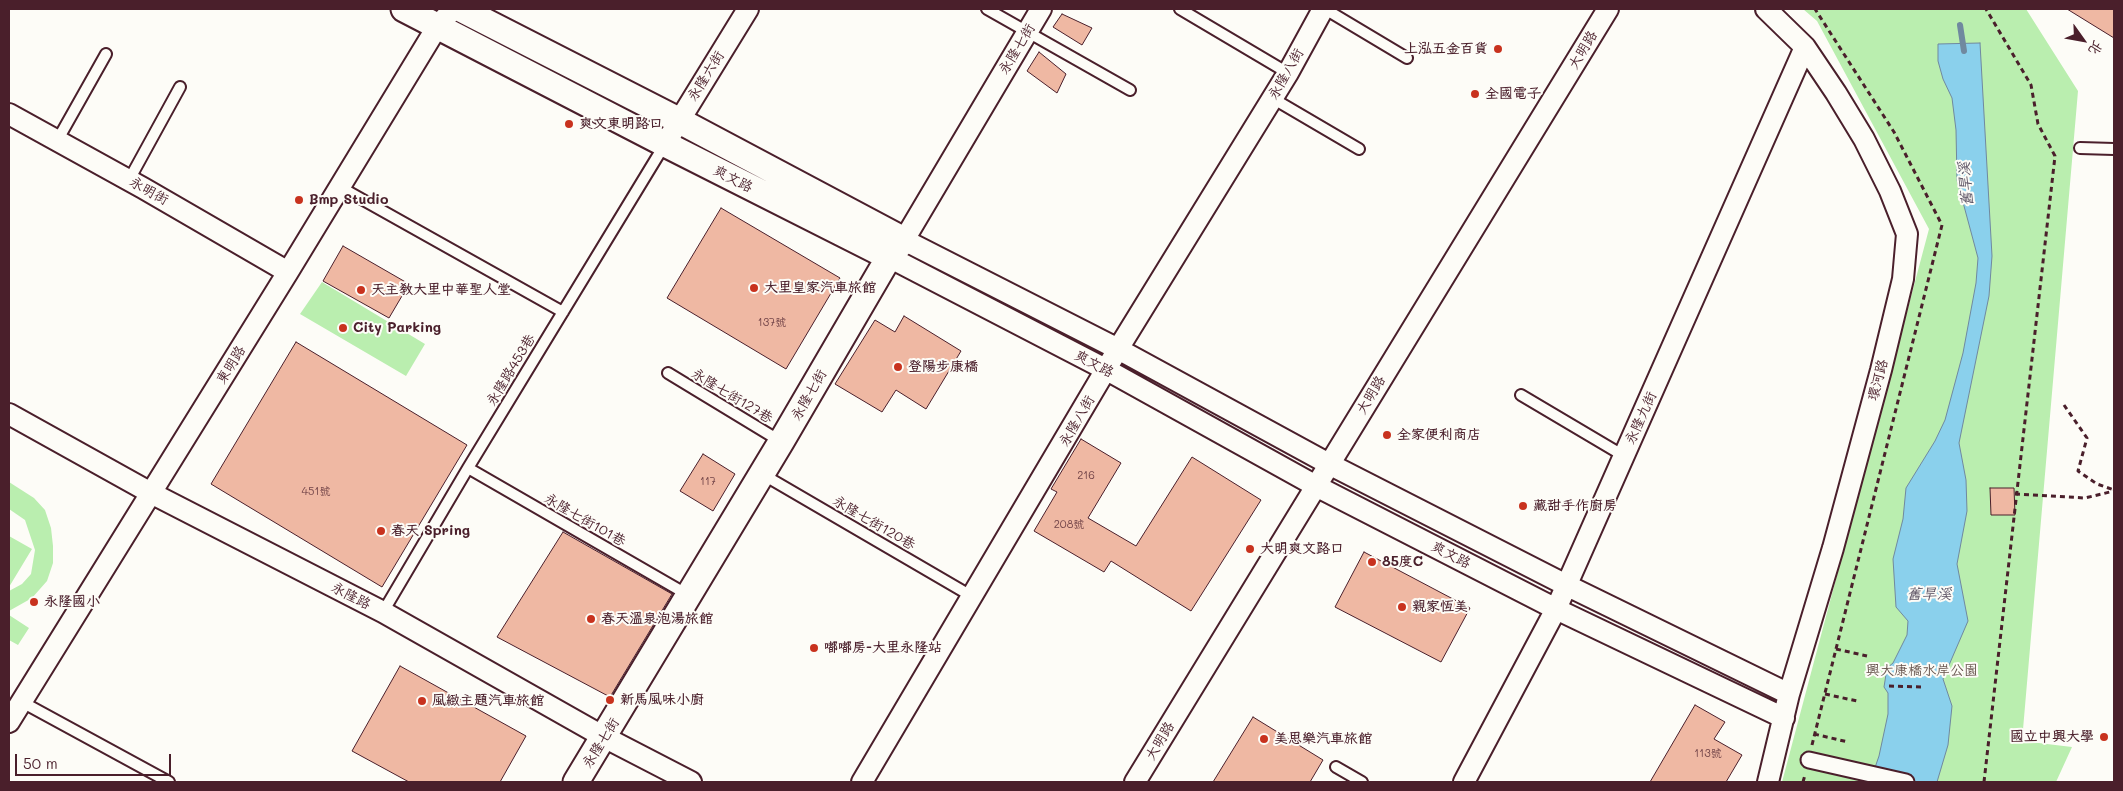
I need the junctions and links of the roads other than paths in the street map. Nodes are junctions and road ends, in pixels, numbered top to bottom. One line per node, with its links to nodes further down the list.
1 (404, 9): 10 (street, 爽文路)
2 (461, 9): 20 (street, 爽文路)
3 (748, 9): 20 (street, 永隆六街)
4 (987, 9): 11 (lane)
5 (1041, 9): 11 (street, 永隆七街)
6 (1180, 9): 15 (lane)
7 (1324, 9): 14 (lane); 15 (street, 永隆八街)
8 (1608, 9): 38 (street, 大明路)
9 (1766, 9): 12 (street, 環河路)
10 (445, 18): 22 (street, 爽文路); 27 (street, 東明路)
11 (1027, 32): 17 (lane); 28 (street, 永隆七街)
12 (1804, 47): 37 (street, 永隆九街); 48 (street, 環河路)
13 (106, 54): 21 (lane)
14 (1407, 58)
15 (1288, 73): 18 (street, 永隆八街)
16 (180, 88): 26 (lane)
17 (1130, 90)
18 (1272, 98): 25 (lane); 31 (street, 永隆八街)
19 (9, 114): 21 (street, 永明街)
20 (678, 120): 22 (street, 永隆六街); 28 (street, 爽文路)
21 (57, 141): 26 (street, 永明街)
22 (665, 144): 28 (street, 爽文路); 30 (lane, 永隆路453巷)
23 (2080, 148): 24 (lane)
24 (2114, 148)
25 (1359, 149)
26 (129, 180): 29 (street, 永明街)
27 (340, 187): 29 (street, 東明路); 30 (lane)
28 (897, 249): 31 (street, 爽文路); 32 (street, 爽文路); 36 (street, 永隆七街)
29 (288, 272): 42 (street, 東明路)
30 (563, 312): 39 (lane, 永隆路453巷)
31 (1118, 349): 32 (street, 永隆八街); 38 (street, 爽文路)
32 (1107, 370): 41 (street, 爽文路); 45 (street, 永隆八街)
33 (668, 374): 36 (lane, 永隆七街127巷)
34 (1521, 395): 37 (lane)
35 (9, 414): 42 (street, 永隆路)
36 (781, 442): 40 (street, 永隆七街)
37 (1624, 456): 43 (street, 永隆九街)
38 (1329, 464): 41 (street, 大明路); 43 (street, 爽文路)
39 (468, 468): 44 (lane, 永隆七街101巷); 47 (lane, 永隆路453巷)
40 (761, 473): 44 (street, 永隆七街); 45 (lane, 永隆七街120巷)
41 (1316, 486): 46 (street, 爽文路); 59 (street, 大明路)
42 (152, 493): 47 (street, 永隆路); 49 (street, 東明路)
43 (1566, 585): 46 (street, 永隆九街); 48 (street, 爽文路)
44 (689, 596): 52 (street, 永隆七街)
45 (973, 597): 58 (street, 永隆八街)
46 (1556, 609): 50 (street, 爽文路); 61 (street, 永隆九街)
47 (383, 612): 52 (street, 永隆路)
48 (1789, 694): 50 (street, 環河路)
49 (22, 702): 51 (street, 東明路); 55 (lane)
50 (1784, 718): 62 (street, 環河路)
51 (9, 722)
52 (604, 737): 56 (street, 永隆七街); 57 (street, 永隆路)
53 (1808, 760): 63 (street)
54 (1336, 767): 60 (lane)
55 (169, 782)
56 (576, 782)
57 (691, 782)
58 (862, 782)
59 (1135, 782)
60 (1362, 782)
61 (1464, 782)
62 (1768, 782)
63 (1906, 782)

